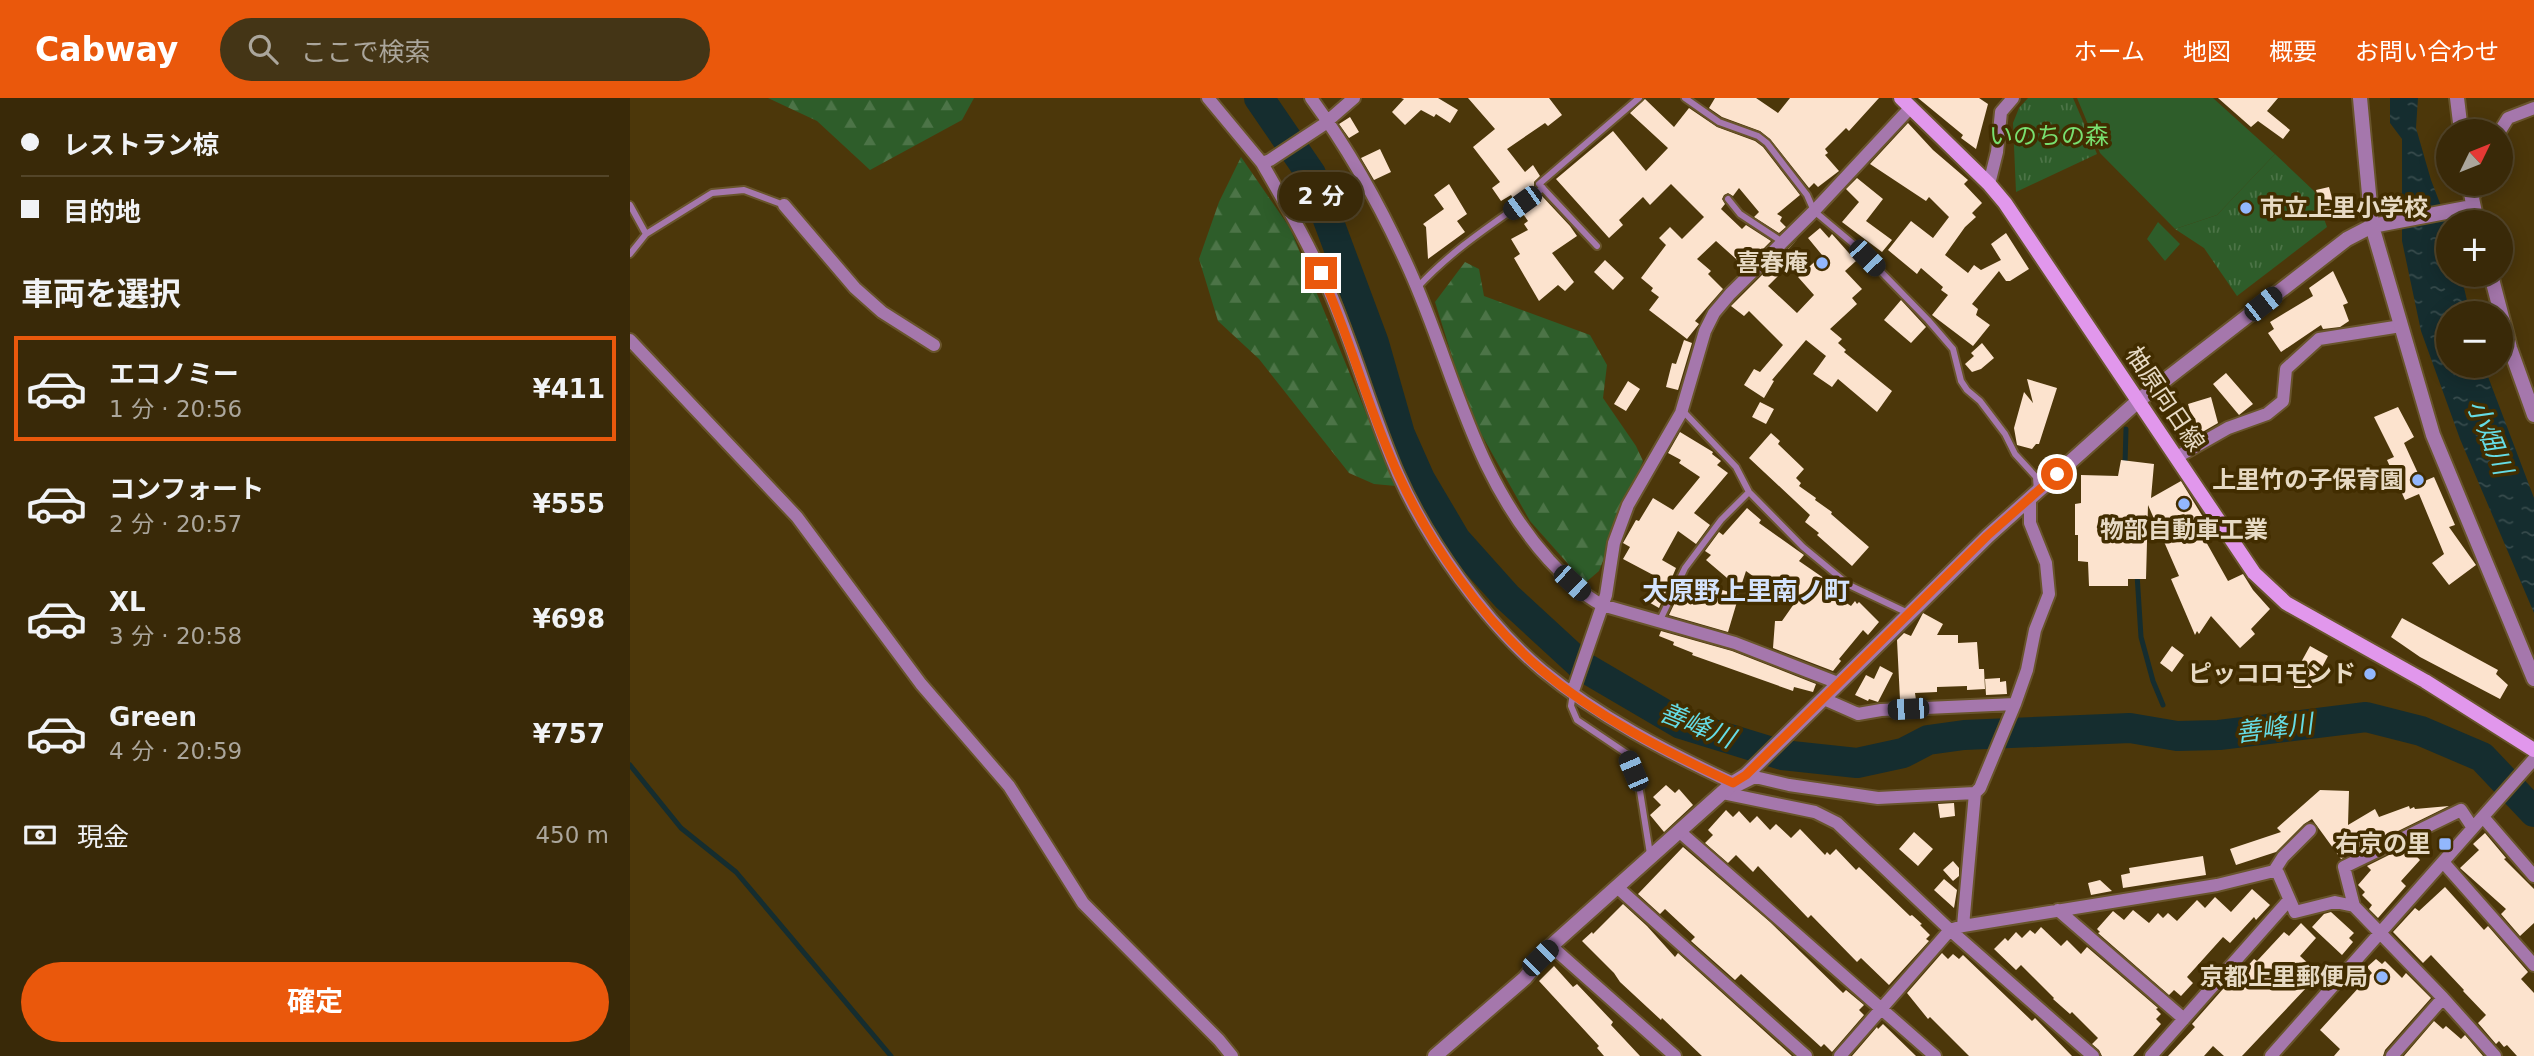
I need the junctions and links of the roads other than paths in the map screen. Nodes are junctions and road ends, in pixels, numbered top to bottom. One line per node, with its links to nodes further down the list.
1 (1208, 98): 14 (street)
2 (1311, 98): 13 (street)
3 (1354, 98): 13 (street)
4 (1639, 98): 16 (lane)
5 (1685, 98): 21 (lane)
6 (2013, 98): 15 (street)
7 (2360, 98): 22 (street)
8 (2457, 98): 11 (street)
9 (1906, 103): 15 (main road, 柚原向日線); 21 (street)
10 (2534, 108): 12 (street)
11 (2460, 119)
12 (2507, 119)
13 (1325, 123): 14 (street); 28 (street)
14 (1266, 161): 43 (street)
15 (1989, 184): 32 (main road, 柚原向日線)
16 (1543, 188): 25 (lane); 28 (lane)
17 (2470, 196): 22 (street)
18 (1728, 199): 24 (lane)
19 (630, 205): 23 (lane)
20 (784, 205): 23 (lane); 31 (street)
21 (1814, 211): 24 (street); 37 (lane)
22 (2372, 226): 29 (street); 32 (street)
23 (646, 234): 26 (lane)
24 (1781, 241): 33 (street)
25 (1597, 246)
26 (630, 254)
27 (2494, 287): 34 (street)
28 (1416, 289): 38 (street)
29 (2401, 326): 35 (street); 41 (street)
30 (630, 340): 69 (street)
31 (934, 345)
32 (2138, 401): 35 (main road, 柚原向日線); 37 (street)
33 (1682, 409): 36 (lane); 38 (street)
34 (2534, 415)
35 (2177, 457): 46 (main road, 柚原向日線)
36 (1749, 492): 39 (lane); 40 (lane)
37 (2034, 495): 39 (street); 45 (street)
38 (1600, 609): 40 (street); 43 (street)
39 (1909, 613): 42 (street)
40 (1660, 620): 42 (street)
41 (2534, 679)
42 (1838, 683): 44 (street)
43 (1574, 691): 48 (street); 53 (lane)
44 (1820, 703): 45 (street); 48 (street)
45 (2015, 704): 49 (street)
46 (2534, 750)
47 (2534, 759): 50 (street)
48 (1728, 788): 49 (street); 52 (street); 62 (street)
49 (1977, 791): 61 (street)
50 (2478, 822): 54 (street); 56 (street); 59 (street)
51 (2310, 830): 55 (street)
52 (1679, 832): 53 (street); 67 (street)
53 (1650, 859): 57 (street)
54 (2443, 862): 63 (street); 65 (street)
55 (2274, 871): 58 (street); 60 (street)
56 (2534, 876)
57 (1618, 888): 64 (street); 72 (street)
58 (2290, 900): 59 (street); 68 (street)
59 (2354, 906): 63 (street)
60 (2058, 910): 61 (street); 68 (street)
61 (1964, 926): 62 (street)
62 (1950, 930): 67 (street); 75 (street)
63 (2379, 934): 66 (street); 77 (street)
64 (1551, 946): 70 (street); 71 (street)
65 (2534, 965)
66 (2443, 998): 78 (street); 79 (street)
67 (1881, 1009): 73 (street); 74 (street)
68 (2184, 1019): 76 (street)
69 (1232, 1056)
70 (1435, 1056)
71 (1675, 1056)
72 (1806, 1056)
73 (1840, 1056)
74 (1935, 1056)
75 (2093, 1056)
76 (2151, 1056)
77 (2271, 1056)
78 (2392, 1056)
79 (2495, 1056)

